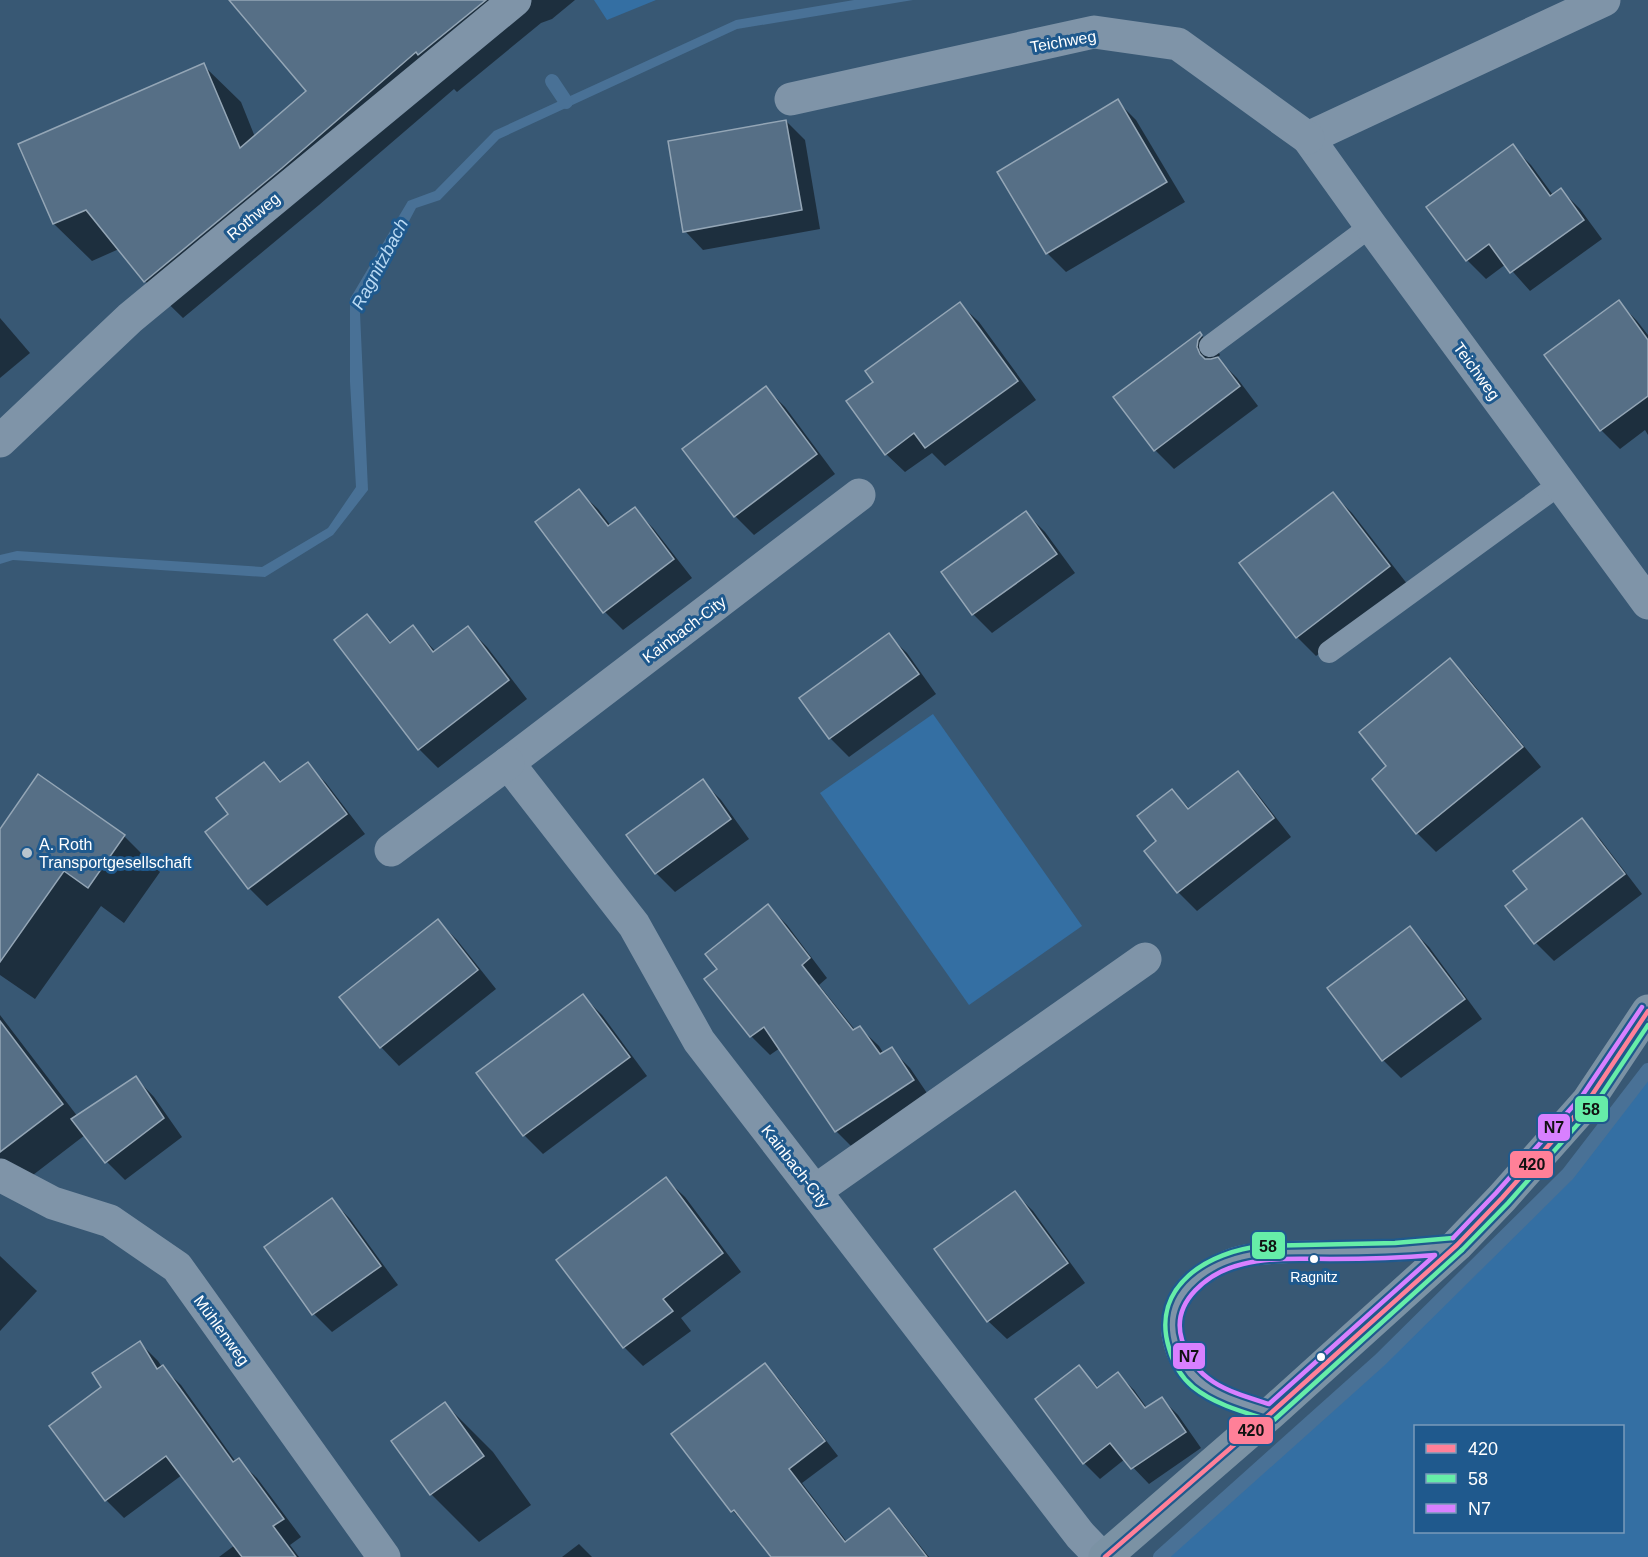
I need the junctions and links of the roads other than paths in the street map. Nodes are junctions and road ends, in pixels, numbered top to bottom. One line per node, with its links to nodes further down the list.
1 (515, 0): 7 (street, Rothweg)
2 (1604, 0): 4 (street)
3 (791, 99): 4 (street, Teichweg)
4 (1308, 138): 5 (street, Teichweg)
5 (1371, 226): 6 (lane); 8 (street, Teichweg)
6 (1210, 346)
7 (0, 441)
8 (1560, 484): 10 (street, Teichweg); 11 (lane)
9 (859, 495): 12 (street, Kainbach-City)
10 (1648, 603)
11 (1329, 652)
12 (508, 764): 13 (street, Kainbach-City); 17 (street, Kainbach-City)
13 (391, 850)
14 (1145, 959): 17 (street)
15 (1648, 1011): 18 (main road)
16 (0, 1175): 20 (street, Mühlenweg)
17 (815, 1191): 21 (street, Kainbach-City)
18 (1457, 1245): 19 (main road); 19 (lane)
19 (1271, 1413): 21 (main road)
20 (384, 1557)
21 (1103, 1557)

